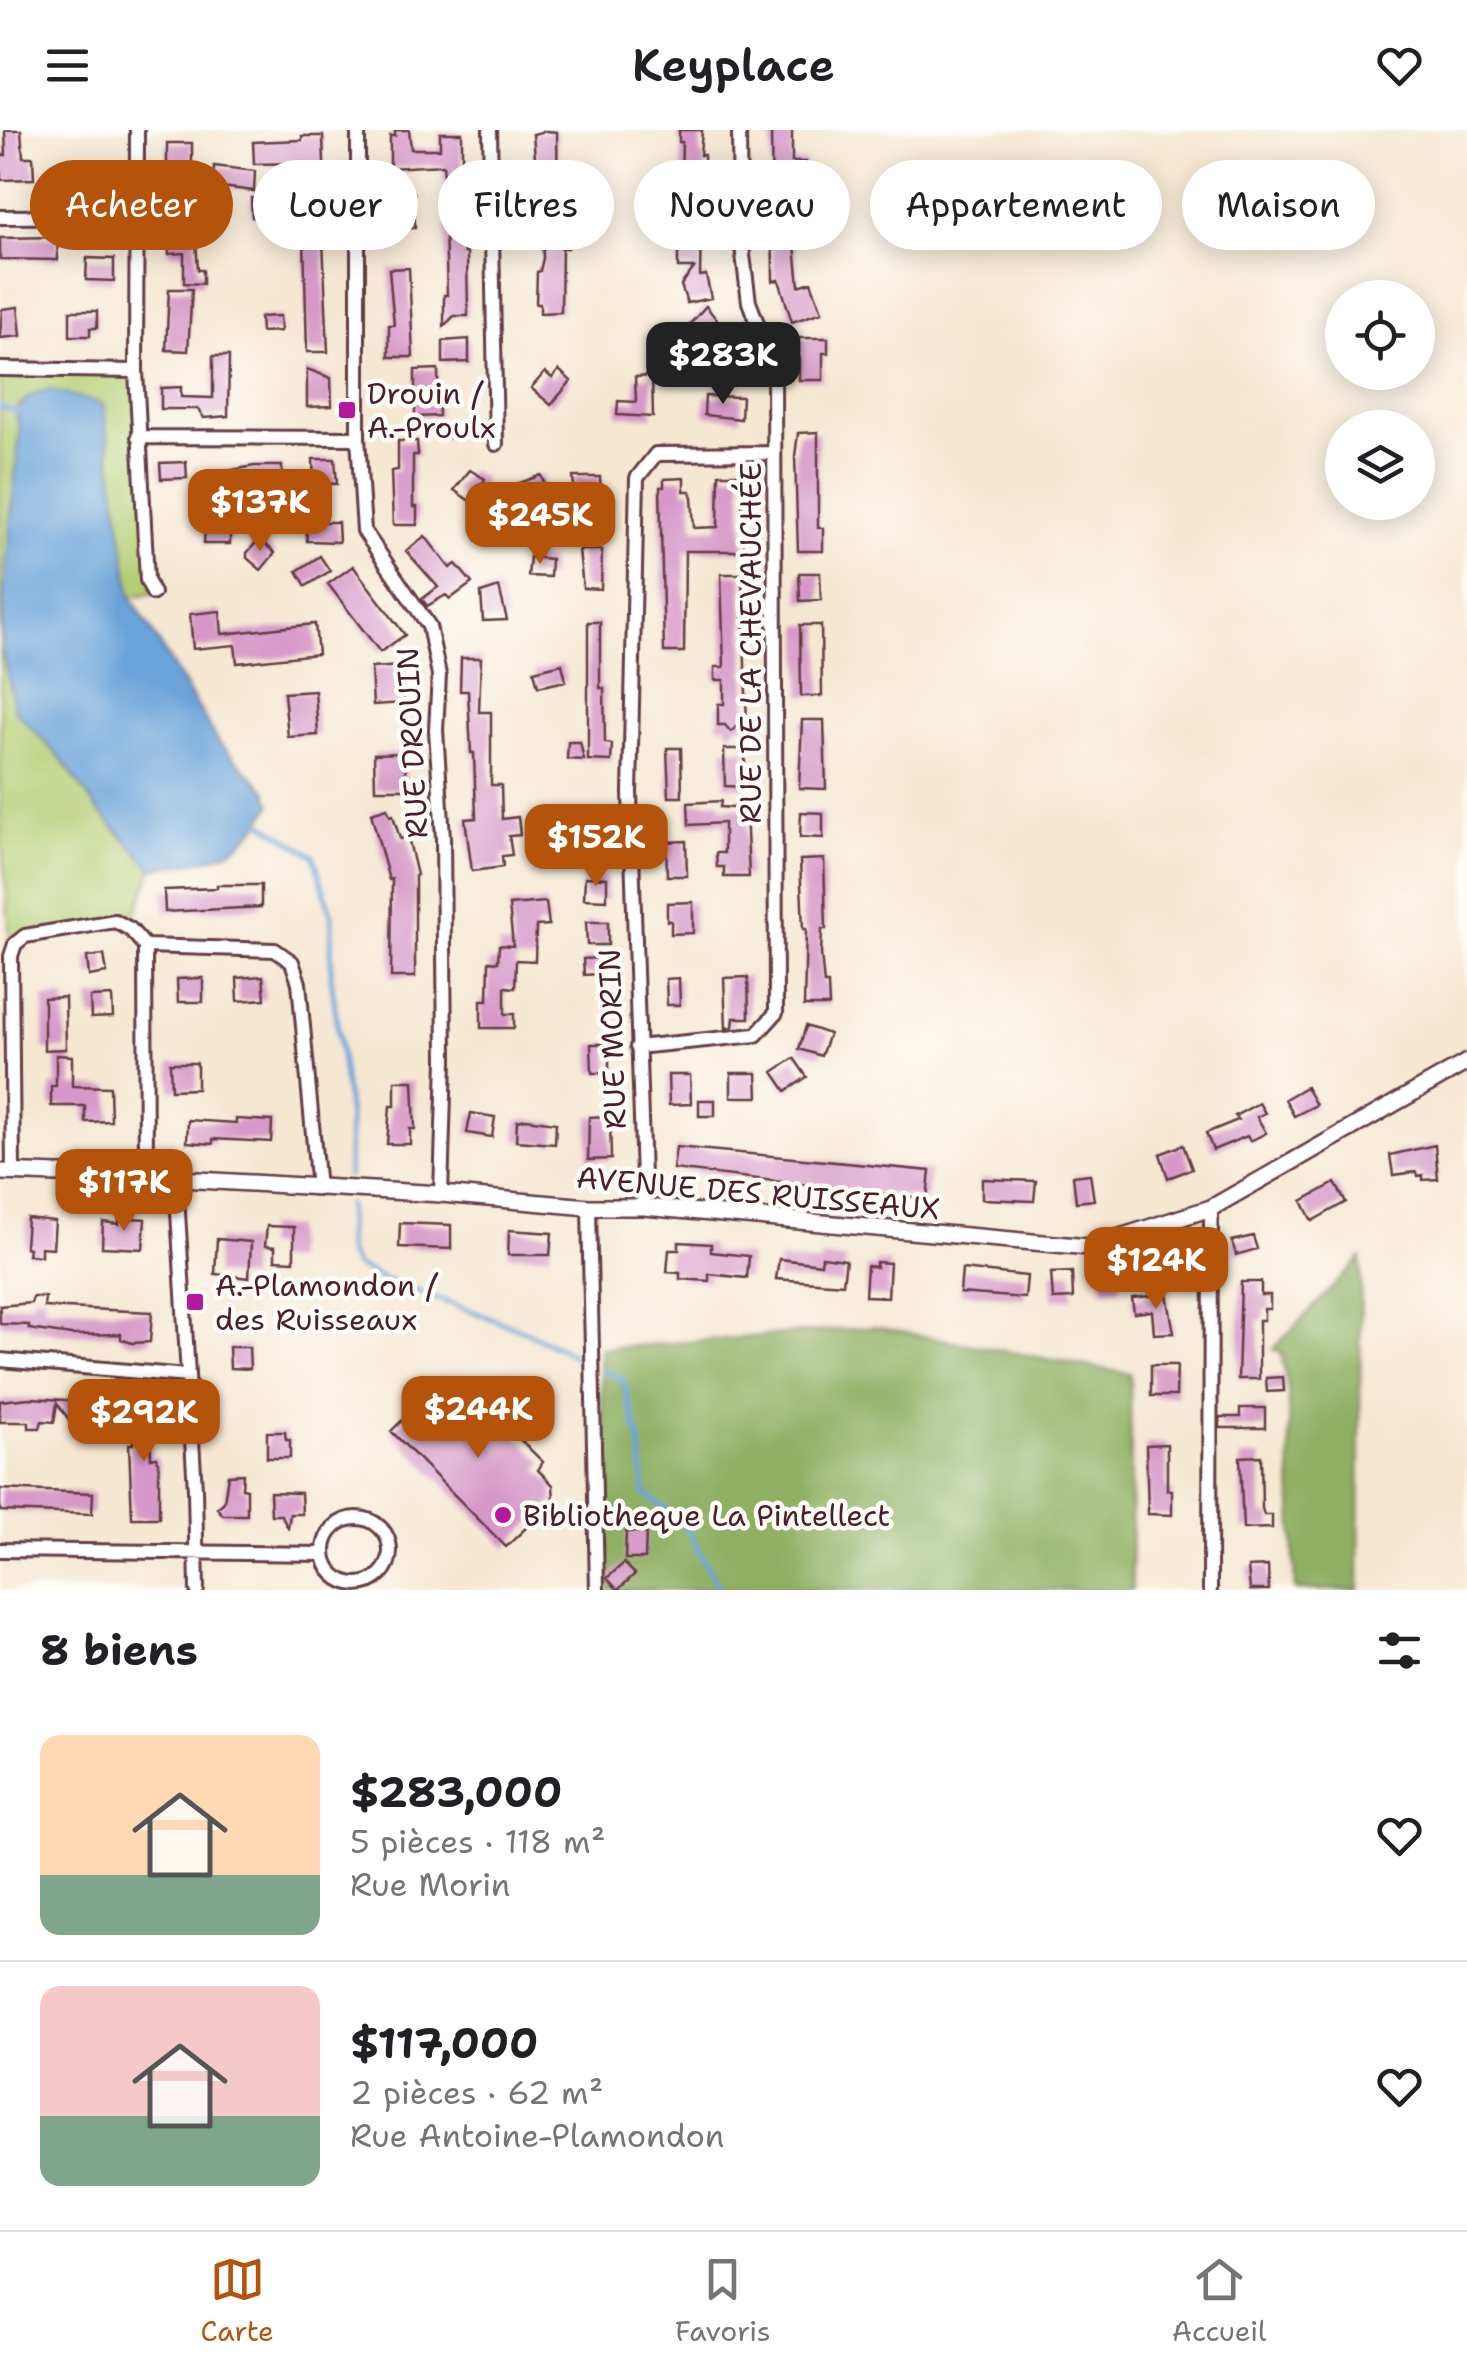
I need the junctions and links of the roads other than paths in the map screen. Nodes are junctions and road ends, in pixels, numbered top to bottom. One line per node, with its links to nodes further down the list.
1 (137, 130): 5 (street)
2 (358, 130): 12 (street, RUE DROUIN)
3 (490, 130): 13 (street)
4 (739, 130): 14 (street, RUE DE LA CHEVAUCHÉE)
5 (137, 160)
6 (0, 217): 7 (street)
7 (30, 217)
8 (138, 250): 10 (street)
9 (0, 369): 10 (street)
10 (136, 371): 11 (street)
11 (138, 436): 12 (street); 15 (street)
12 (358, 438): 23 (street, RUE DROUIN)
13 (496, 444)
14 (774, 453): 17 (street, RUE DE LA CHEVAUCHÉE); 17 (street, RUE MORIN)
15 (152, 593)
16 (145, 946): 19 (street); 20 (street); 22 (street)
17 (638, 1047): 25 (street, RUE MORIN)
18 (1467, 1062): 26 (street, AVENUE DES RUISSEAUX)
19 (6, 1173): 20 (street, AVENUE DES RUISSEAUX)
20 (146, 1177): 21 (street, AVENUE DES RUISSEAUX)
21 (176, 1180): 22 (street, AVENUE DES RUISSEAUX); 28 (street)
22 (318, 1189): 23 (street, AVENUE DES RUISSEAUX)
23 (441, 1194): 24 (street, AVENUE DES RUISSEAUX)
24 (588, 1206): 25 (street, AVENUE DES RUISSEAUX); 33 (street)
25 (644, 1207): 26 (street, AVENUE DES RUISSEAUX)
26 (1210, 1208): 34 (street)
27 (0, 1360): 28 (street)
28 (186, 1376): 30 (street)
29 (0, 1550): 30 (street)
30 (196, 1552): 31 (street); 32 (street)
31 (324, 1554): 31 (street)
32 (197, 1590)
33 (597, 1590)
34 (1210, 1590)

